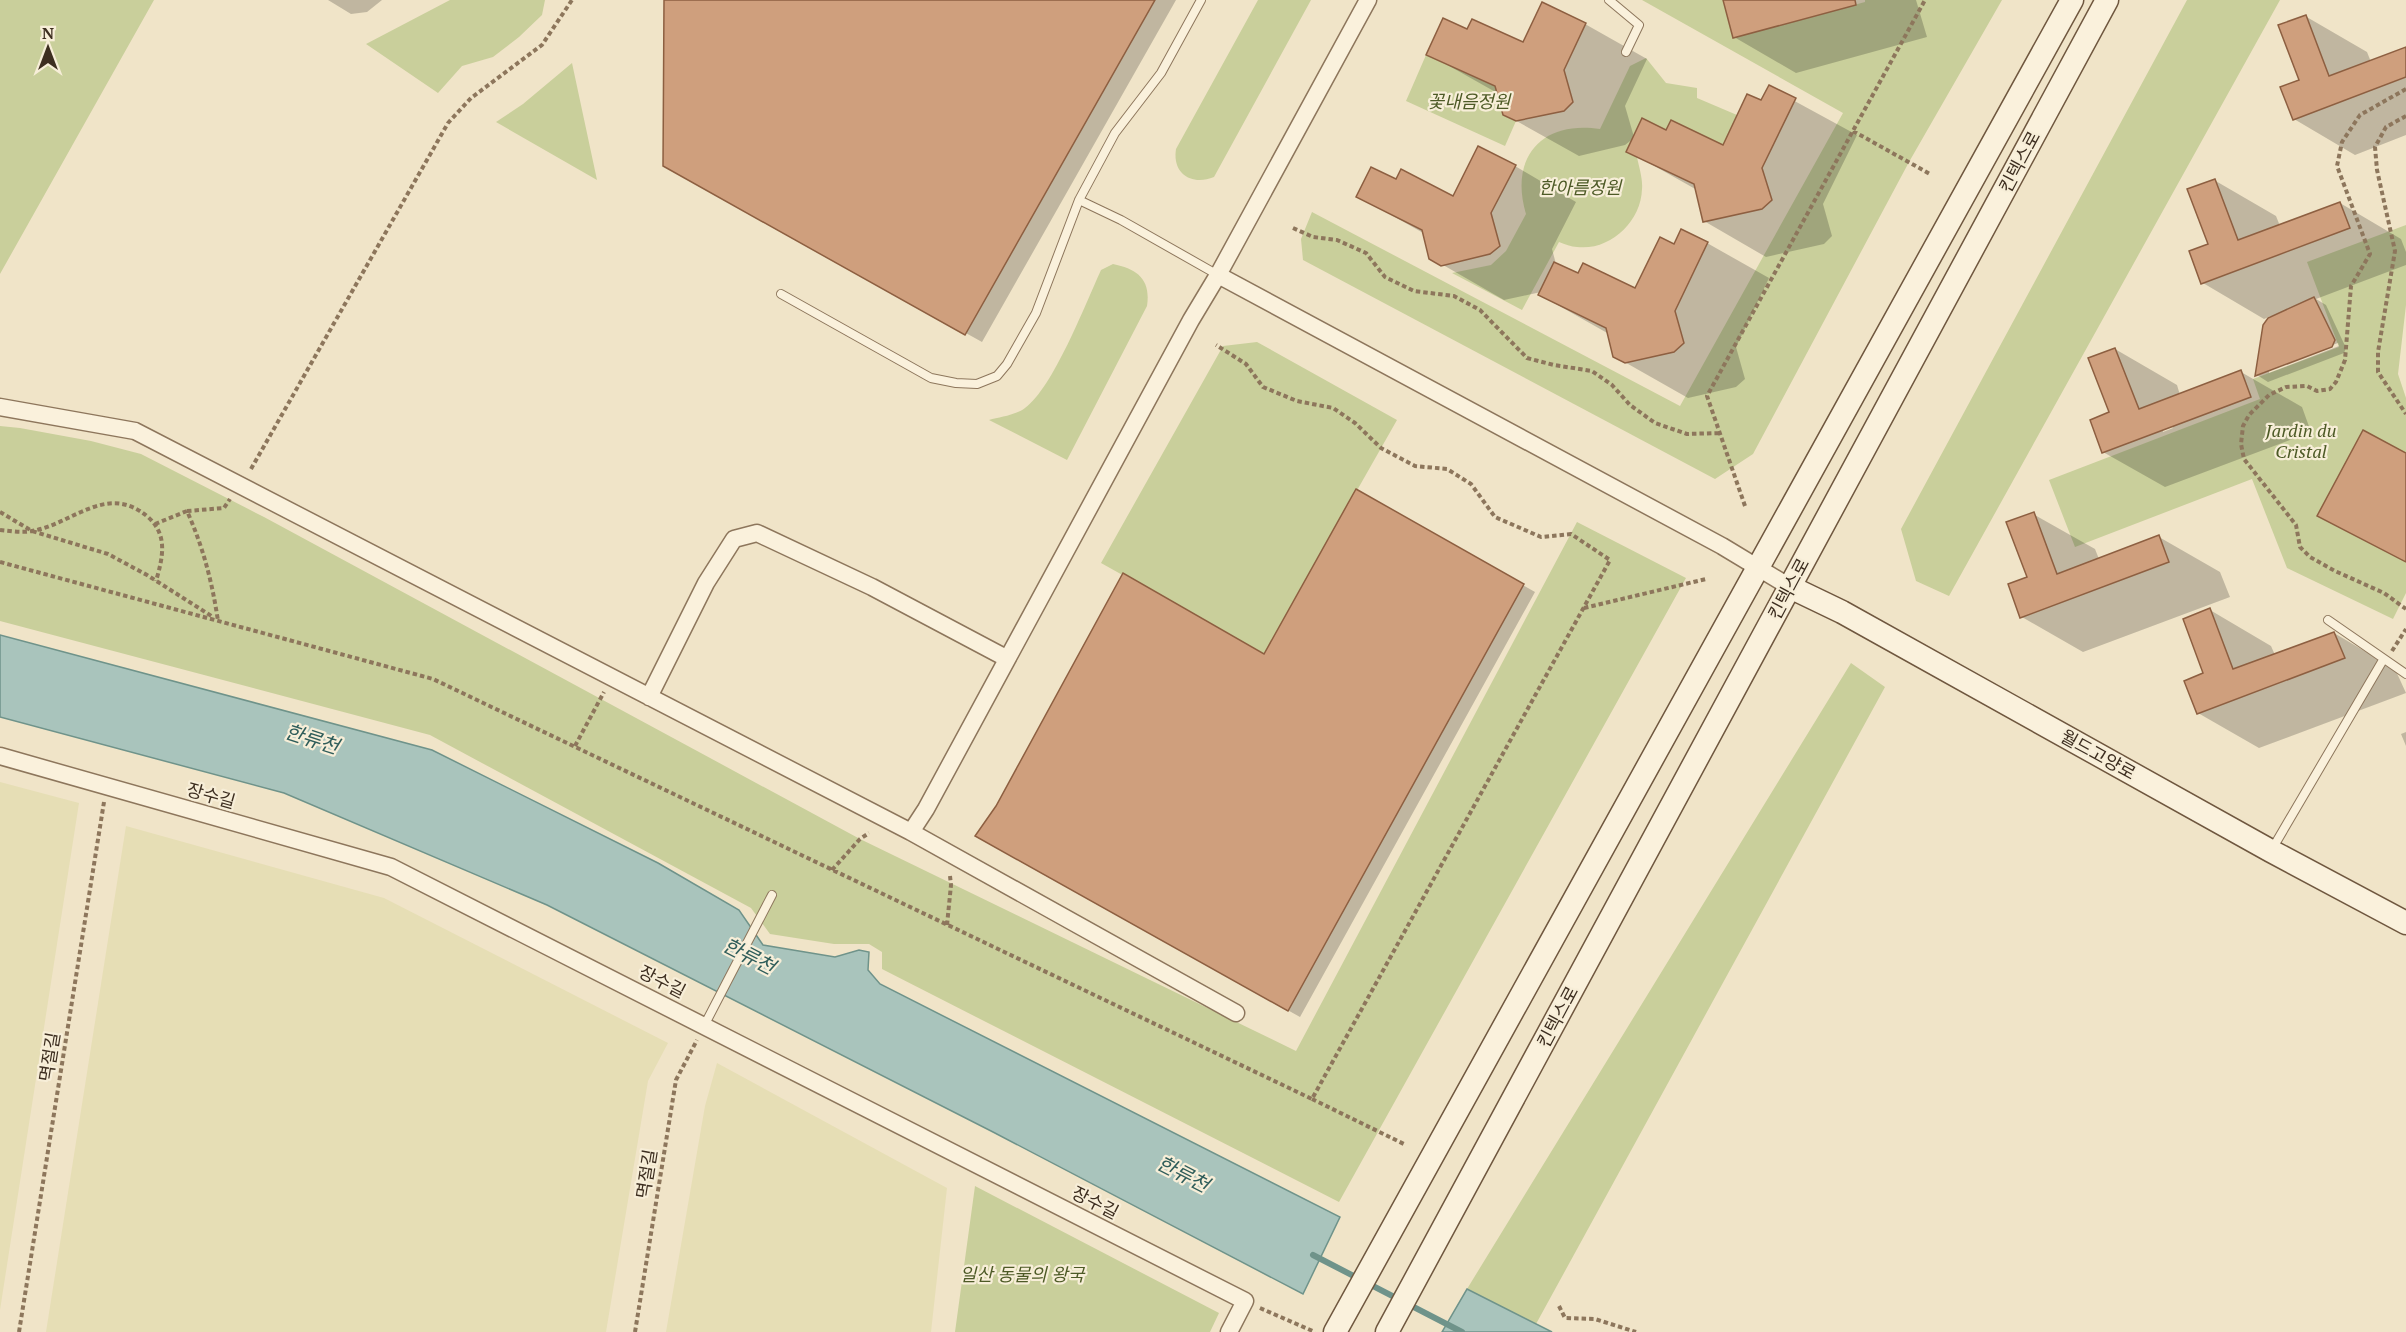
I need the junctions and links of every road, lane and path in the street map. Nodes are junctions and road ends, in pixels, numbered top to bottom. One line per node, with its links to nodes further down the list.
1 (572, 0): 21 (path)
2 (1201, 0): 13 (lane)
3 (1368, 0): 15 (street)
4 (1609, 0): 8 (lane)
5 (1924, 0): 11 (path)
6 (2072, 0): 30 (main road, 킨텍스로)
7 (2107, 0): 33 (main road, 킨텍스로)
8 (1626, 52)
9 (2406, 89): 35 (path)
10 (2406, 116): 19 (path)
11 (1853, 131): 12 (path); 20 (path)
12 (1930, 174)
13 (1079, 200): 15 (lane); 16 (lane)
14 (1293, 228): 20 (path)
15 (1218, 275): 30 (street); 39 (street)
16 (782, 294)
17 (1216, 345): 34 (path)
18 (0, 407): 43 (street)
19 (2406, 414)
20 (1720, 433): 23 (path)
21 (251, 469)
22 (234, 494): 24 (path)
23 (1745, 506)
24 (187, 511): 26 (path); 37 (path)
25 (0, 512): 28 (path)
26 (155, 524): 28 (path); 32 (path)
27 (0, 530): 28 (path)
28 (32, 531): 32 (path)
29 (0, 562): 37 (path)
30 (1758, 567): 33 (street); 65 (main road, 킨텍스로)
31 (1706, 579): 34 (path)
32 (156, 580): 37 (path)
33 (1790, 587): 49 (main road, 월드고양로); 66 (main road, 킨텍스로)
34 (1583, 608): 57 (path)
35 (2406, 609)
36 (2328, 620): 40 (lane)
37 (218, 621): 44 (path)
38 (2406, 628): 40 (path)
39 (1006, 658): 43 (street); 47 (street)
40 (2383, 660): 41 (lane); 49 (lane)
41 (2406, 674)
42 (604, 692): 44 (path)
43 (649, 697): 47 (street)
44 (575, 747): 50 (path)
45 (0, 756): 46 (street, 장수길)
46 (107, 787): 56 (street, 장수길); 61 (path, 멱절길)
47 (911, 832): 55 (street)
48 (869, 833): 50 (path)
49 (2271, 851): 53 (main road, 월드고양로)
50 (832, 870): 54 (path)
51 (950, 876): 54 (path)
52 (772, 895): 56 (lane)
53 (2406, 923)
54 (947, 925): 57 (path)
55 (1236, 1013)
56 (704, 1026): 59 (street, 장수길); 62 (path, 멱절길)
57 (1312, 1100): 58 (path)
58 (1406, 1145)
59 (1245, 1301): 63 (street); 64 (path)
60 (1559, 1306): 67 (path)
61 (19, 1332)
62 (635, 1332)
63 (1229, 1332)
64 (1315, 1332)
65 (1335, 1332)
66 (1387, 1332)
67 (1636, 1332)

